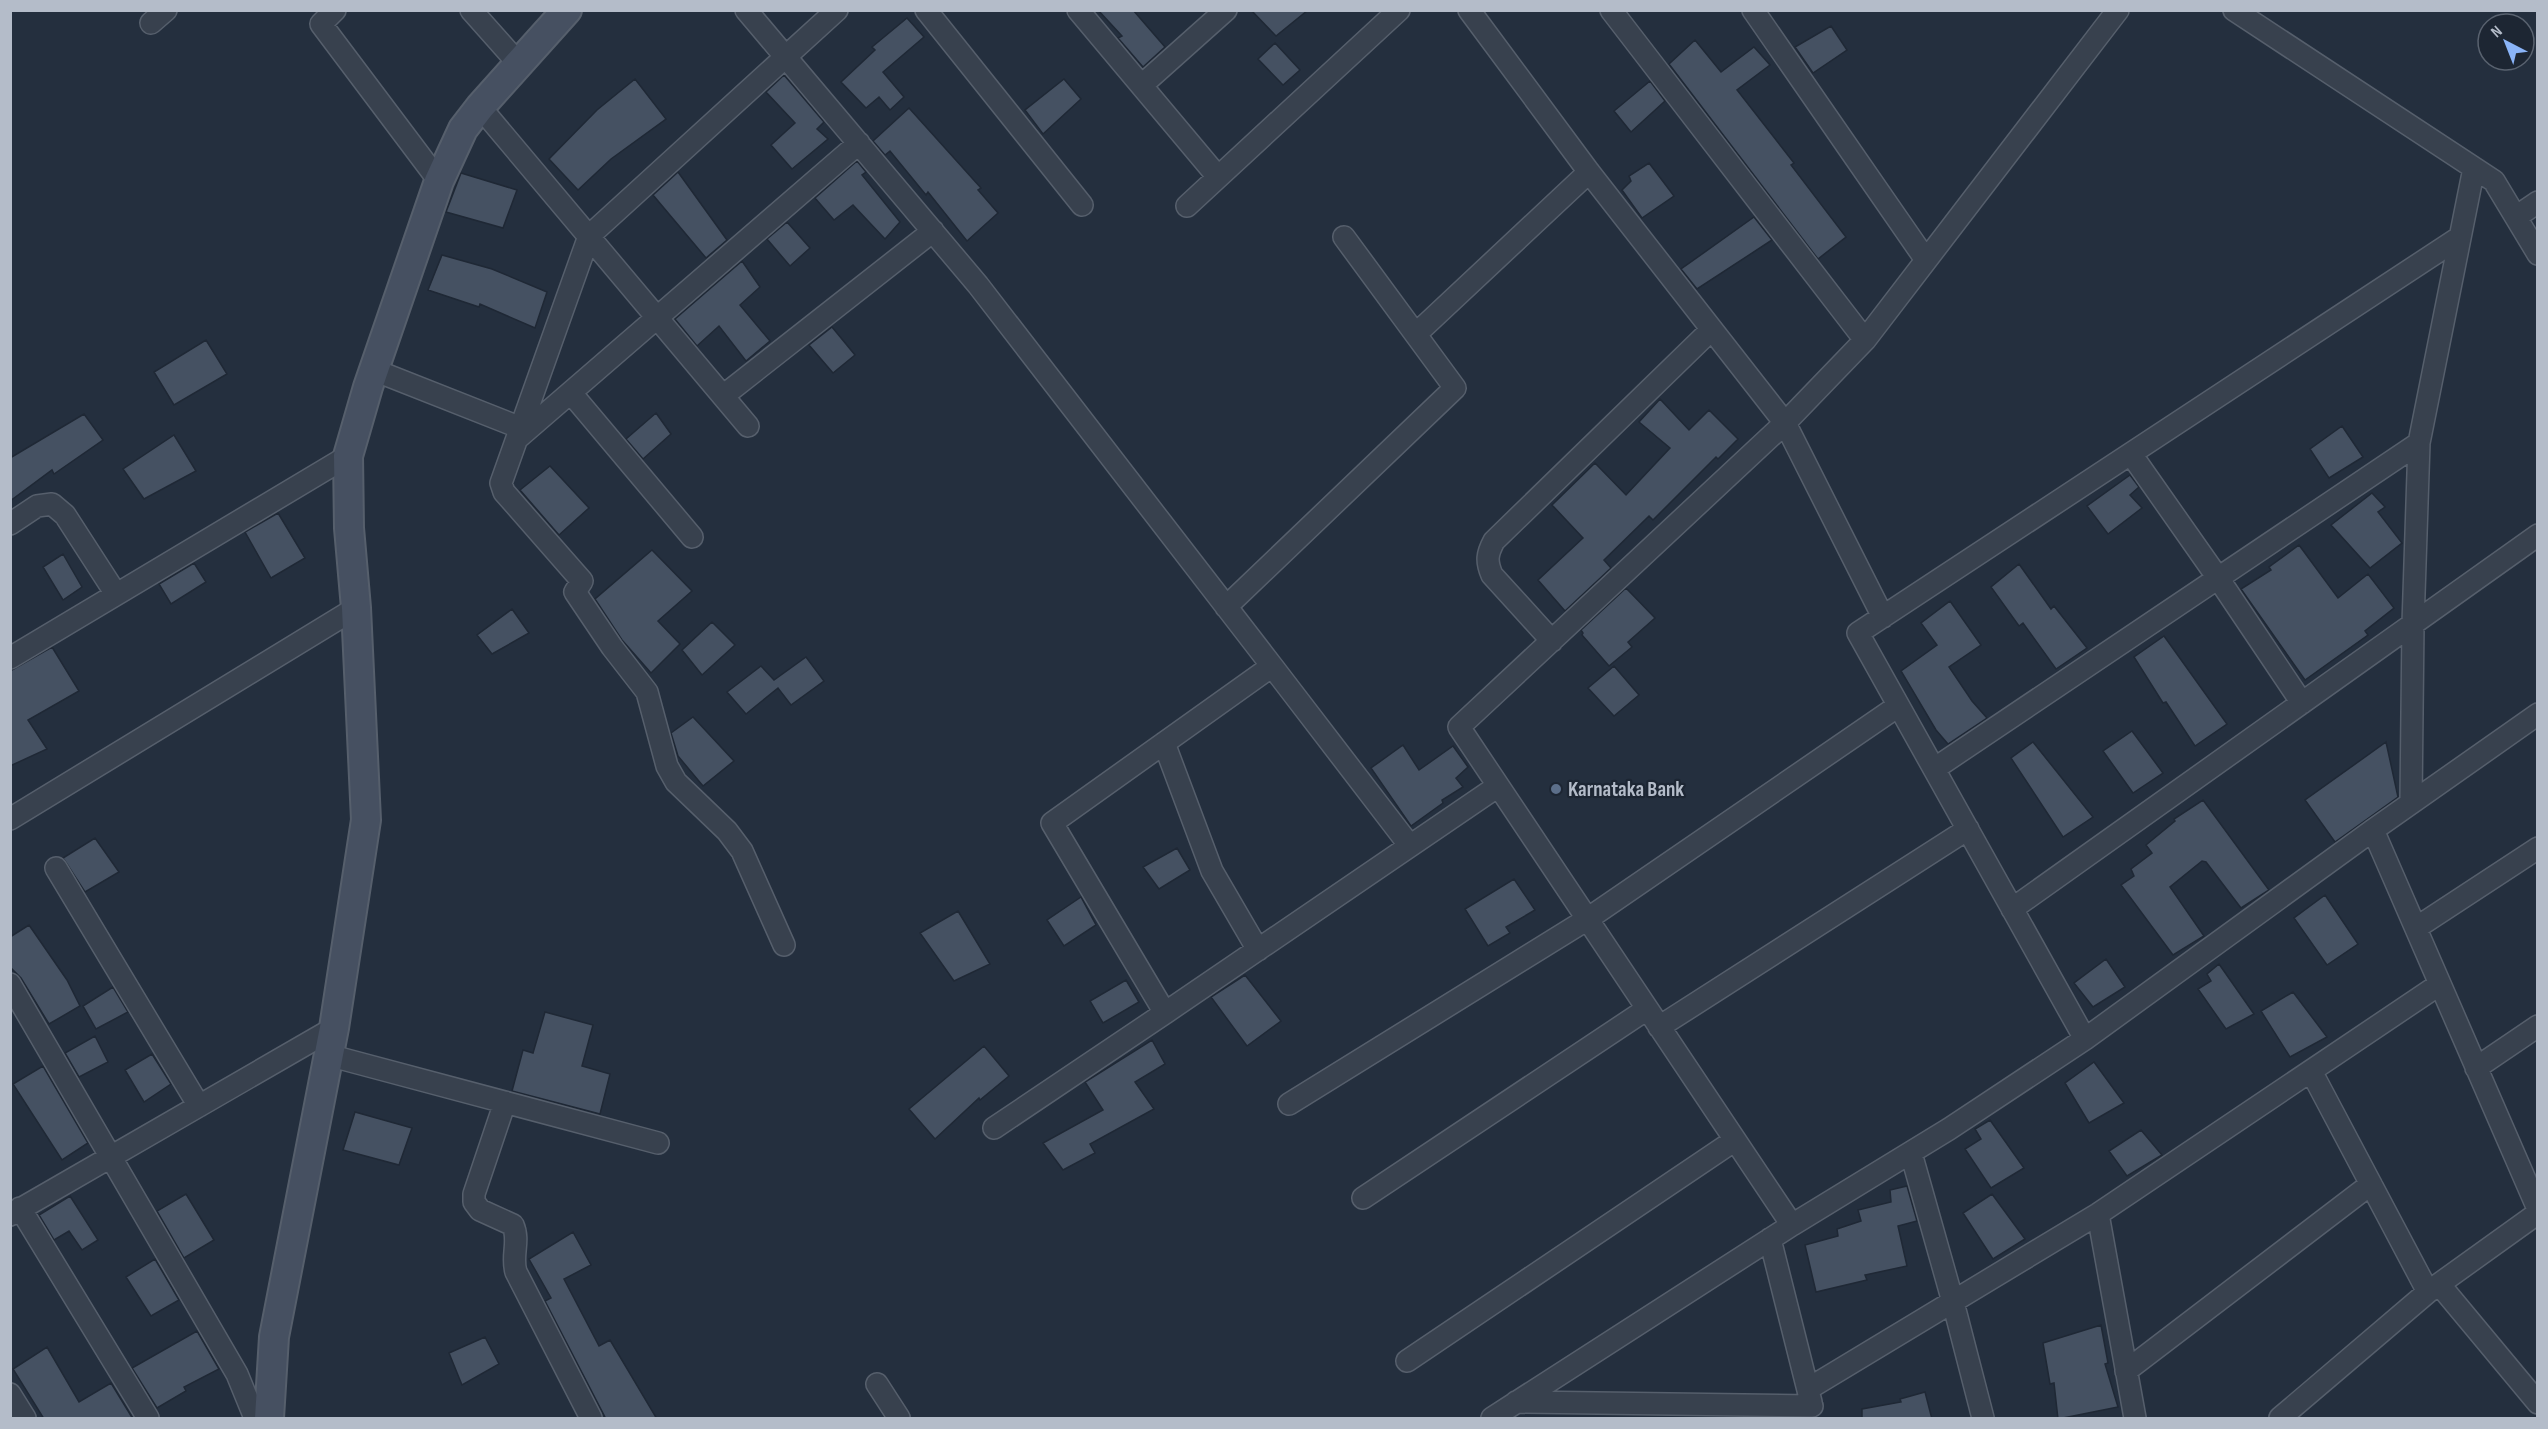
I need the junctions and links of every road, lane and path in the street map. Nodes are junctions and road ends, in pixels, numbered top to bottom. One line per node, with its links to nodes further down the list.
1 (471, 10): 16 (street)
2 (567, 10): 16 (street)
3 (746, 10): 15 (street)
4 (837, 10): 15 (street)
5 (926, 10): 25 (street)
6 (1078, 10): 17 (street)
7 (1226, 10): 17 (street)
8 (1399, 10): 22 (street)
9 (1469, 10): 21 (street)
10 (1611, 10): 37 (street)
11 (1753, 10): 33 (street)
12 (2118, 10): 33 (street)
13 (2234, 10): 20 (street)
14 (322, 15): 23 (street)
15 (785, 56): 19 (street); 29 (street)
16 (519, 64): 18 (street)
17 (1142, 85): 22 (street)
18 (480, 107): 23 (street); 29 (street)
19 (859, 143): 28 (street); 34 (street)
20 (2474, 168): 27 (street); 31 (street)
21 (1589, 172): 35 (street); 36 (street)
22 (1218, 177): 26 (street)
23 (439, 181): 38 (street)
24 (2538, 202): 27 (street)
25 (1083, 205)
26 (1187, 206)
27 (2516, 217): 32 (street)
28 (933, 231): 40 (street); 52 (street)
29 (589, 236): 34 (street); 43 (street)
30 (1344, 237): 36 (street)
31 (2460, 237): 44 (street); 46 (street)
32 (2538, 254)
33 (1926, 260): 37 (street)
34 (656, 318): 39 (street); 40 (street)
35 (1711, 330): 41 (street); 56 (street)
36 (1416, 334): 52 (street)
37 (1865, 340): 41 (street)
38 (371, 379): 43 (street); 45 (street)
39 (571, 393): 43 (street); 49 (street)
40 (723, 396): 42 (street)
41 (1785, 423): 54 (street); 56 (street)
42 (748, 426)
43 (520, 433): 75 (street)
44 (2419, 442): 50 (street); 55 (street)
45 (350, 448): 51 (street); 53 (street)
46 (2131, 454): 50 (street); 54 (street)
47 (10, 524): 51 (street)
48 (2538, 535): 55 (street)
49 (692, 537)
50 (2218, 578): 59 (street); 63 (street)
51 (117, 594): 57 (street)
52 (1226, 607): 58 (street)
53 (356, 608): 66 (street); 84 (street)
54 (1883, 617): 60 (street)
55 (2413, 624): 59 (street); 65 (street)
56 (1552, 641): 64 (street)
57 (10, 658)
58 (1272, 666): 62 (street); 69 (street)
59 (2302, 703): 72 (street)
60 (1898, 706): 63 (street); 73 (street)
61 (2538, 714): 65 (street)
62 (1164, 743): 76 (street); 80 (street)
63 (1934, 770): 67 (street)
64 (1498, 786): 69 (street); 73 (street)
65 (2411, 802): 68 (street)
66 (10, 819)
67 (1968, 830): 72 (street); 81 (street)
68 (2373, 830): 74 (street); 83 (street)
69 (1410, 846): 76 (street)
70 (2538, 848): 74 (street)
71 (56, 868): 89 (street)
72 (2012, 909): 83 (street)
73 (1586, 920): 79 (street); 88 (street)
74 (2416, 928): 78 (street)
75 (784, 945)
76 (1258, 950): 80 (street)
77 (10, 984): 94 (street)
78 (2440, 984): 85 (street); 86 (street)
79 (1647, 1009): 81 (street); 96 (street)
80 (1166, 1013): 90 (street)
81 (1659, 1026): 91 (street)
82 (2538, 1026): 85 (street)
83 (2085, 1039): 93 (street)
84 (331, 1042): 87 (street); 89 (street); 114 (street)
85 (2476, 1068): 97 (street)
86 (2311, 1071): 95 (street); 99 (street)
87 (506, 1102): 92 (street); 115 (street)
88 (1289, 1104)
89 (199, 1106): 94 (street)
90 (994, 1128)
91 (1735, 1140): 100 (street); 104 (street)
92 (658, 1143)
93 (1911, 1153): 100 (street); 103 (street)
94 (110, 1157): 98 (street); 113 (street)
95 (2371, 1184): 102 (street); 105 (street)
96 (1363, 1198)
97 (2538, 1211): 102 (street)
98 (15, 1212): 112 (street)
99 (2098, 1214): 103 (street); 105 (street)
100 (1792, 1225): 101 (street)
101 (1770, 1239): 108 (street); 110 (street)
102 (2433, 1288): 109 (street); 120 (street)
103 (1953, 1302): 110 (street); 118 (street)
104 (1407, 1361)
105 (2126, 1371): 119 (street)
106 (877, 1384): 116 (street)
107 (10, 1394): 111 (street)
108 (1516, 1402): 110 (street); 117 (street)
109 (2538, 1403)
110 (1812, 1405)
111 (25, 1419)
112 (148, 1419)
113 (255, 1419)
114 (269, 1419)
115 (591, 1419)
116 (899, 1419)
117 (1492, 1419)
118 (1983, 1419)
119 (2135, 1419)
120 (2280, 1419)

